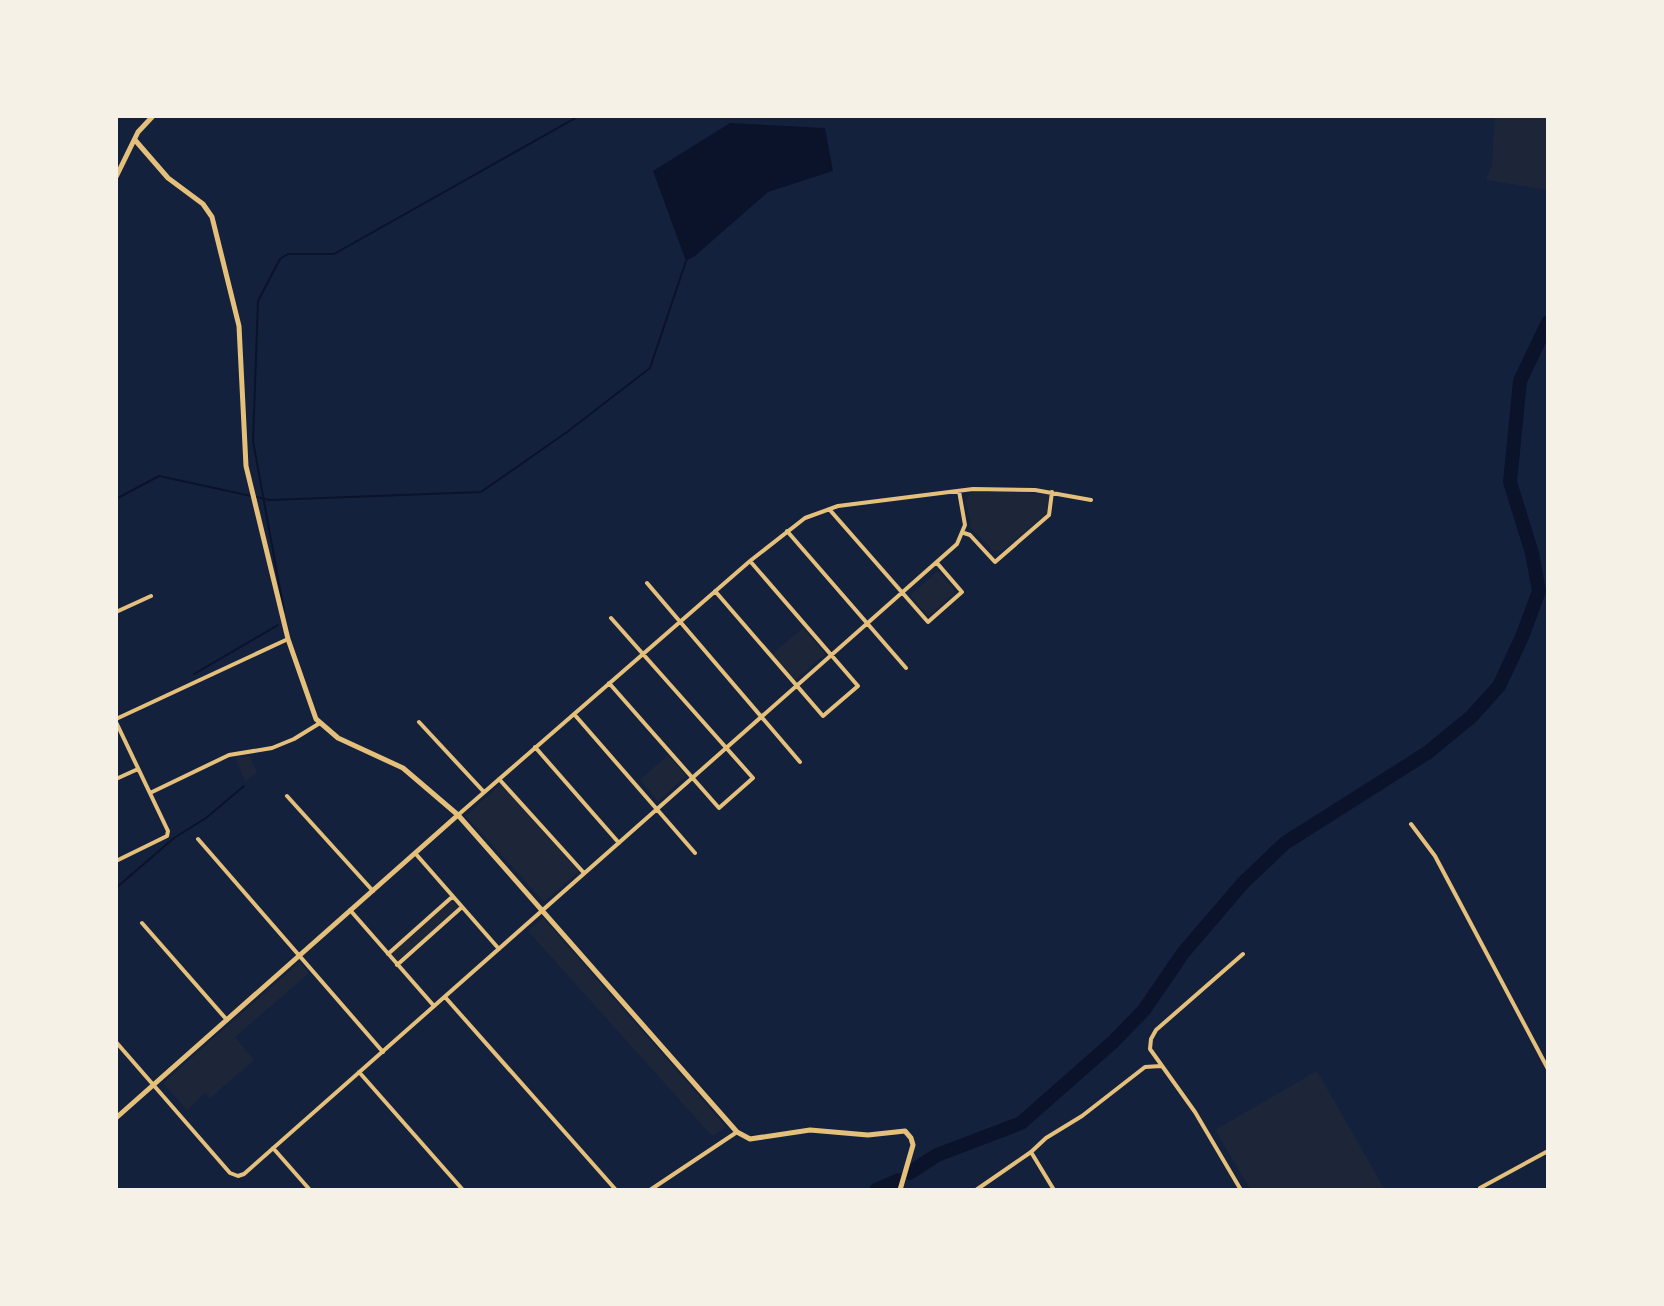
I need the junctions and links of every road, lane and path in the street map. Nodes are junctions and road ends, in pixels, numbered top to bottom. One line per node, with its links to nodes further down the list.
1 (153, 116): 2 (street)
2 (135, 140): 3 (street); 20 (street)
3 (116, 177)
4 (959, 491): 5 (street); 7 (street); 9 (street)
5 (1052, 492): 6 (street); 9 (street)
6 (1091, 500)
7 (829, 509): 8 (street); 14 (street)
8 (787, 531): 10 (street); 19 (street)
9 (964, 533): 11 (street)
10 (750, 561): 13 (street); 22 (street)
11 (937, 563): 14 (street); 14 (street)
12 (647, 583): 18 (street)
13 (715, 591): 18 (street); 25 (street)
14 (903, 593): 19 (street)
15 (151, 596): 16 (street)
16 (116, 612)
17 (611, 618): 21 (street)
18 (679, 622): 21 (street); 27 (street)
19 (867, 624): 22 (street); 23 (street)
20 (288, 639): 28 (street); 30 (street)
21 (643, 654): 24 (street); 32 (street)
22 (832, 656): 25 (street); 25 (street)
23 (906, 668)
24 (609, 683): 26 (street); 35 (street)
25 (797, 686): 27 (street)
26 (574, 714): 31 (street); 41 (street)
27 (761, 718): 32 (street); 33 (street)
28 (116, 721): 34 (street)
29 (419, 722): 38 (street)
30 (320, 723): 39 (street); 42 (street)
31 (535, 747): 37 (street); 45 (street)
32 (727, 748): 35 (street); 35 (street)
33 (800, 762)
34 (138, 769): 36 (street); 39 (street)
35 (693, 778): 41 (street)
36 (116, 779)
37 (499, 779): 38 (street); 49 (street)
38 (484, 792): 42 (street)
39 (150, 793): 48 (street)
40 (287, 796): 50 (street)
41 (657, 809): 45 (street); 47 (street)
42 (458, 815): 46 (street); 54 (street)
43 (1411, 824): 67 (street)
44 (198, 839): 59 (street)
45 (619, 843): 49 (street)
46 (415, 853): 50 (street); 51 (street)
47 (695, 853)
48 (116, 861)
49 (584, 873): 54 (street)
50 (373, 891): 53 (street)
51 (452, 896): 52 (street); 57 (street)
52 (462, 907): 56 (street); 60 (street)
53 (350, 910): 57 (street); 59 (street)
54 (543, 910): 56 (street); 71 (street)
55 (142, 923): 63 (street)
56 (499, 949): 61 (street)
57 (388, 954): 60 (street)
58 (1243, 954): 66 (street)
59 (299, 955): 63 (street); 65 (street)
60 (397, 965): 62 (street)
61 (445, 997): 62 (street); 78 (street)
62 (434, 1006): 65 (street)
63 (227, 1020): 69 (street)
64 (116, 1042): 69 (street)
65 (383, 1052): 68 (street)
66 (1161, 1066): 74 (street); 83 (street)
67 (1548, 1069)
68 (359, 1072): 72 (street); 77 (street)
69 (154, 1084): 70 (street); 72 (street)
70 (116, 1118)
71 (737, 1132): 79 (street); 80 (street)
72 (273, 1148): 76 (street)
73 (1548, 1151): 75 (street)
74 (1031, 1152): 81 (street); 82 (street)
75 (1480, 1188)
76 (310, 1190)
77 (463, 1190)
78 (616, 1190)
79 (650, 1190)
80 (900, 1190)
81 (976, 1190)
82 (1054, 1190)
83 (1241, 1190)

